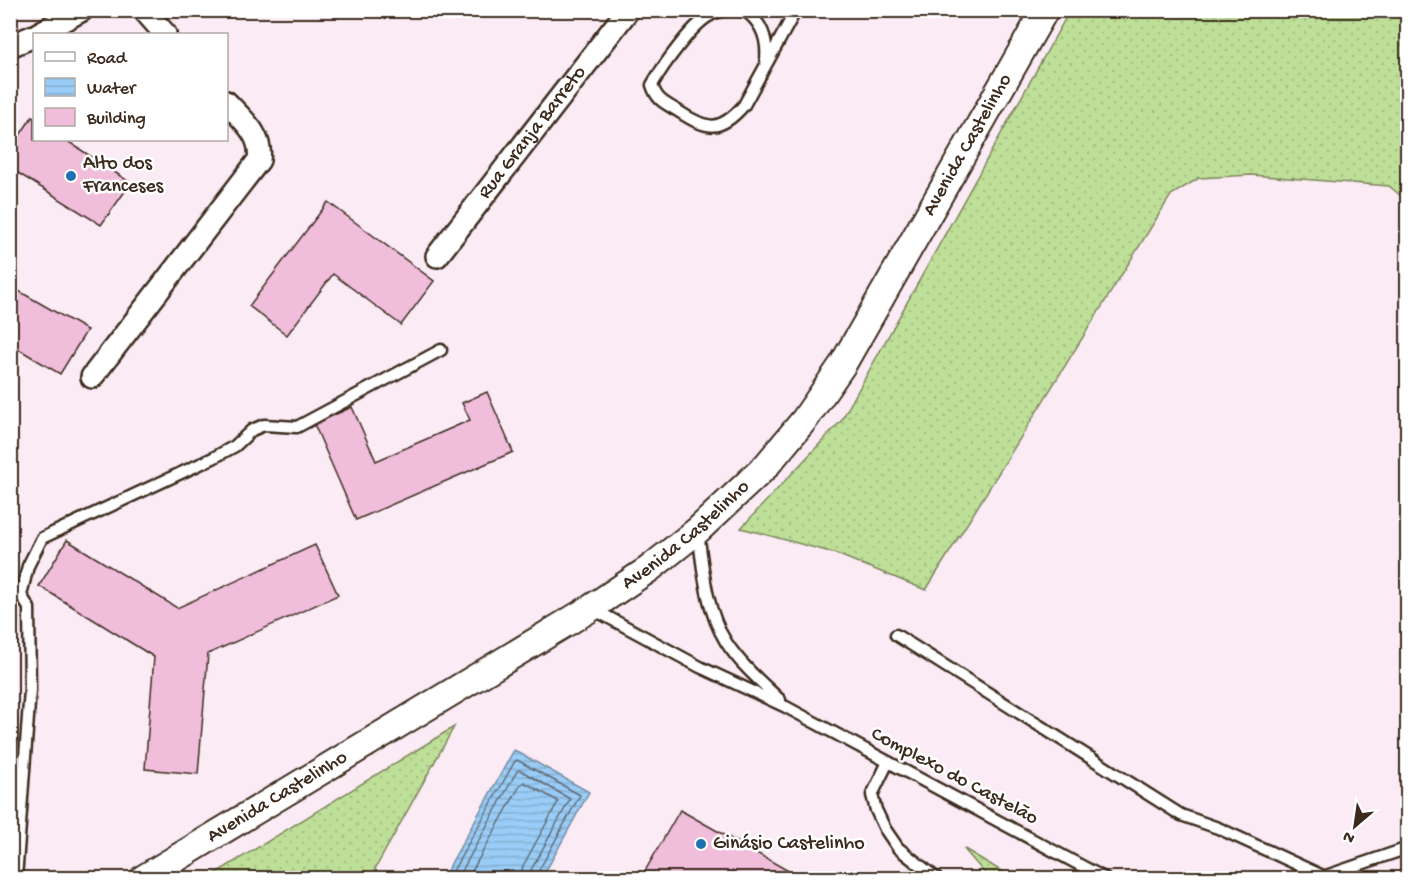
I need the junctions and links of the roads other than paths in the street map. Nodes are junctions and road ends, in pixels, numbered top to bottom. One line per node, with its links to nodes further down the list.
1 (82, 10): 8 (street)
2 (144, 10): 9 (street)
3 (628, 10): 14 (street, Rua Granja Barreto)
4 (723, 10): 12 (lane)
5 (744, 10): 12 (lane)
6 (796, 10): 12 (lane)
7 (1045, 10): 17 (street, Avenida Castelinho)
8 (40, 33)
9 (164, 33)
10 (33, 36): 11 (street)
11 (10, 46)
12 (765, 66)
13 (228, 104): 16 (street)
14 (437, 256)
15 (441, 350): 24 (lane)
16 (92, 377)
17 (698, 530): 18 (street, Avenida Castelinho); 20 (lane, Complexo do Castelão)
18 (591, 608): 20 (lane, Complexo do Castelão); 25 (street, Avenida Castelinho)
19 (896, 635): 23 (lane)
20 (786, 707): 21 (lane, Complexo do Castelão)
21 (888, 762): 26 (lane); 27 (lane, Complexo do Castelão)
22 (1407, 848): 23 (lane)
23 (1322, 878)
24 (16, 879)
25 (144, 879)
26 (936, 879)
27 (1104, 879)

